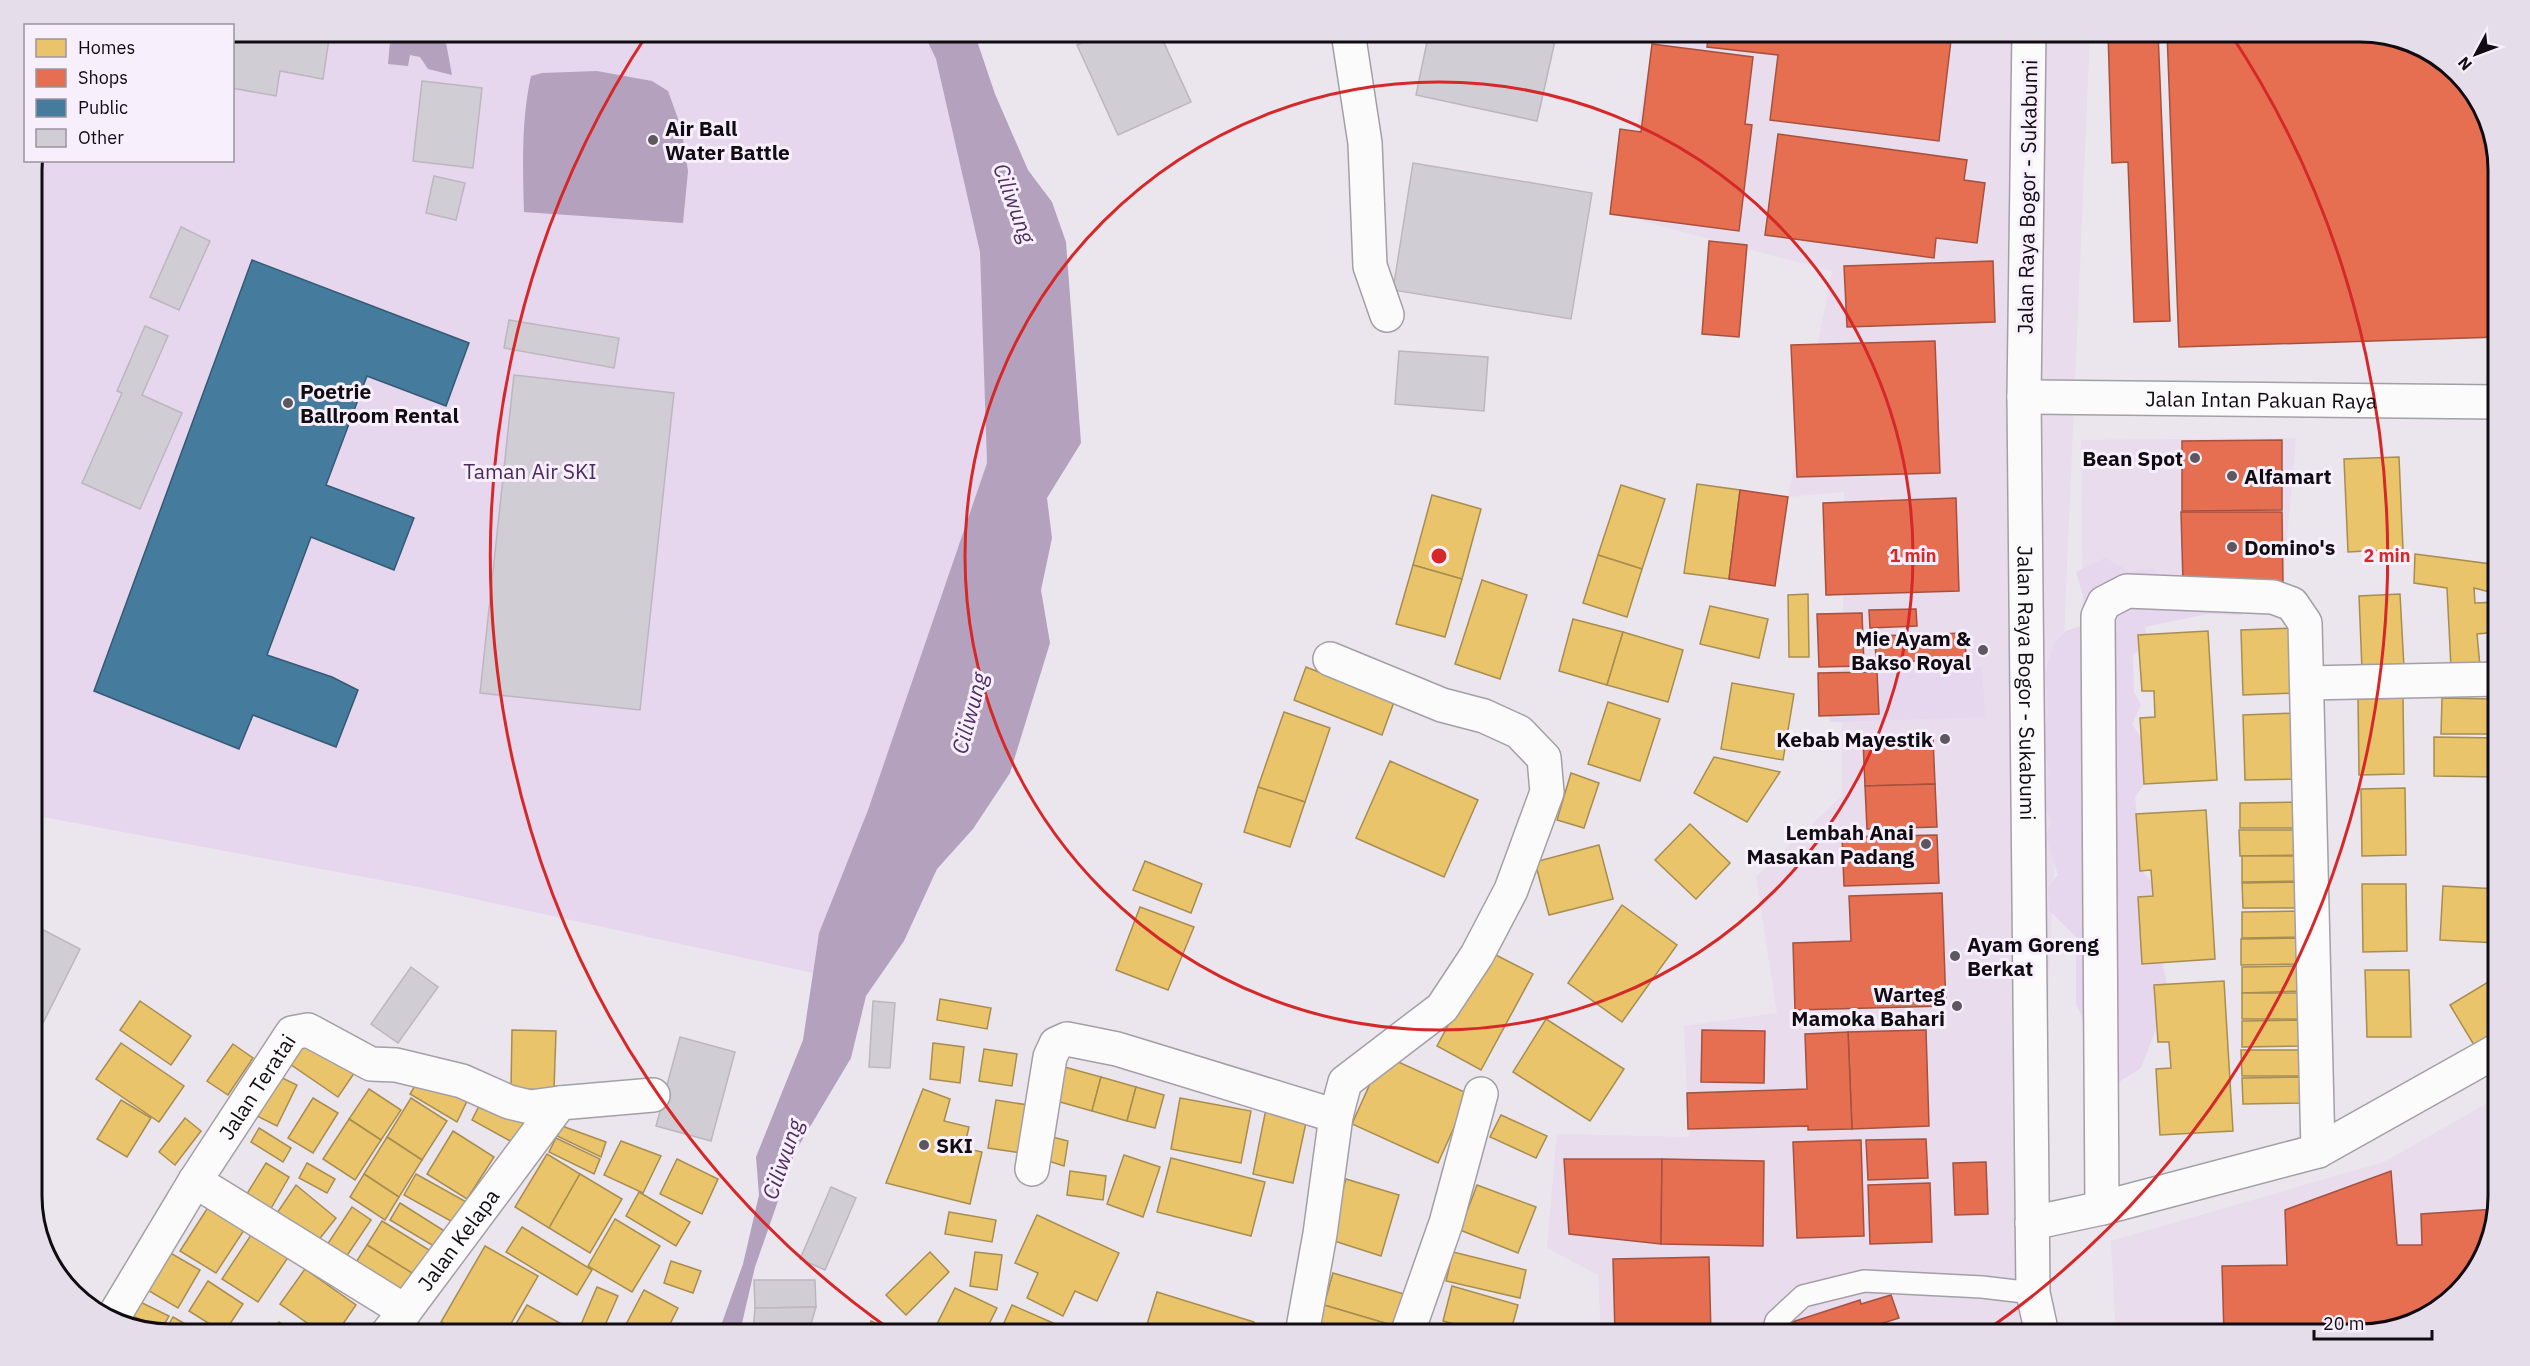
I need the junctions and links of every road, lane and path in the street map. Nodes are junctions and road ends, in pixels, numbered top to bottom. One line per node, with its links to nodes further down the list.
1 (1350, 42): 3 (main road)
2 (2029, 42): 4 (main road, Jalan Raya Bogor - Sukabumi)
3 (1387, 315)
4 (2024, 397): 5 (main road, Jalan Intan Pakuan Raya); 18 (main road, Jalan Raya Bogor - Sukabumi)
5 (2488, 402)
6 (1330, 659): 13 (main road)
7 (2488, 679): 8 (main road)
8 (2307, 682): 14 (main road); 17 (main road)
9 (2488, 1056): 14 (main road)
10 (1481, 1094): 23 (main road)
11 (653, 1095): 12 (main road)
12 (561, 1103): 16 (main road, Jalan Teratai); 21 (main road, Jalan Kelapa)
13 (1336, 1116): 15 (main road); 22 (main road)
14 (2318, 1151): 17 (main road)
15 (1032, 1169)
16 (195, 1181): 20 (main road, Jalan Teratai); 21 (main road, Jalan Kelapa)
17 (2102, 1208): 18 (main road)
18 (2032, 1223): 19 (main road, Jalan Raya Bogor - Sukabumi)
19 (2033, 1293): 24 (lane); 25 (main road, Jalan Raya Bogor - Sukabumi)
20 (116, 1312)
21 (396, 1323)
22 (1304, 1324)
23 (1411, 1324)
24 (1775, 1324)
25 (2040, 1324)

